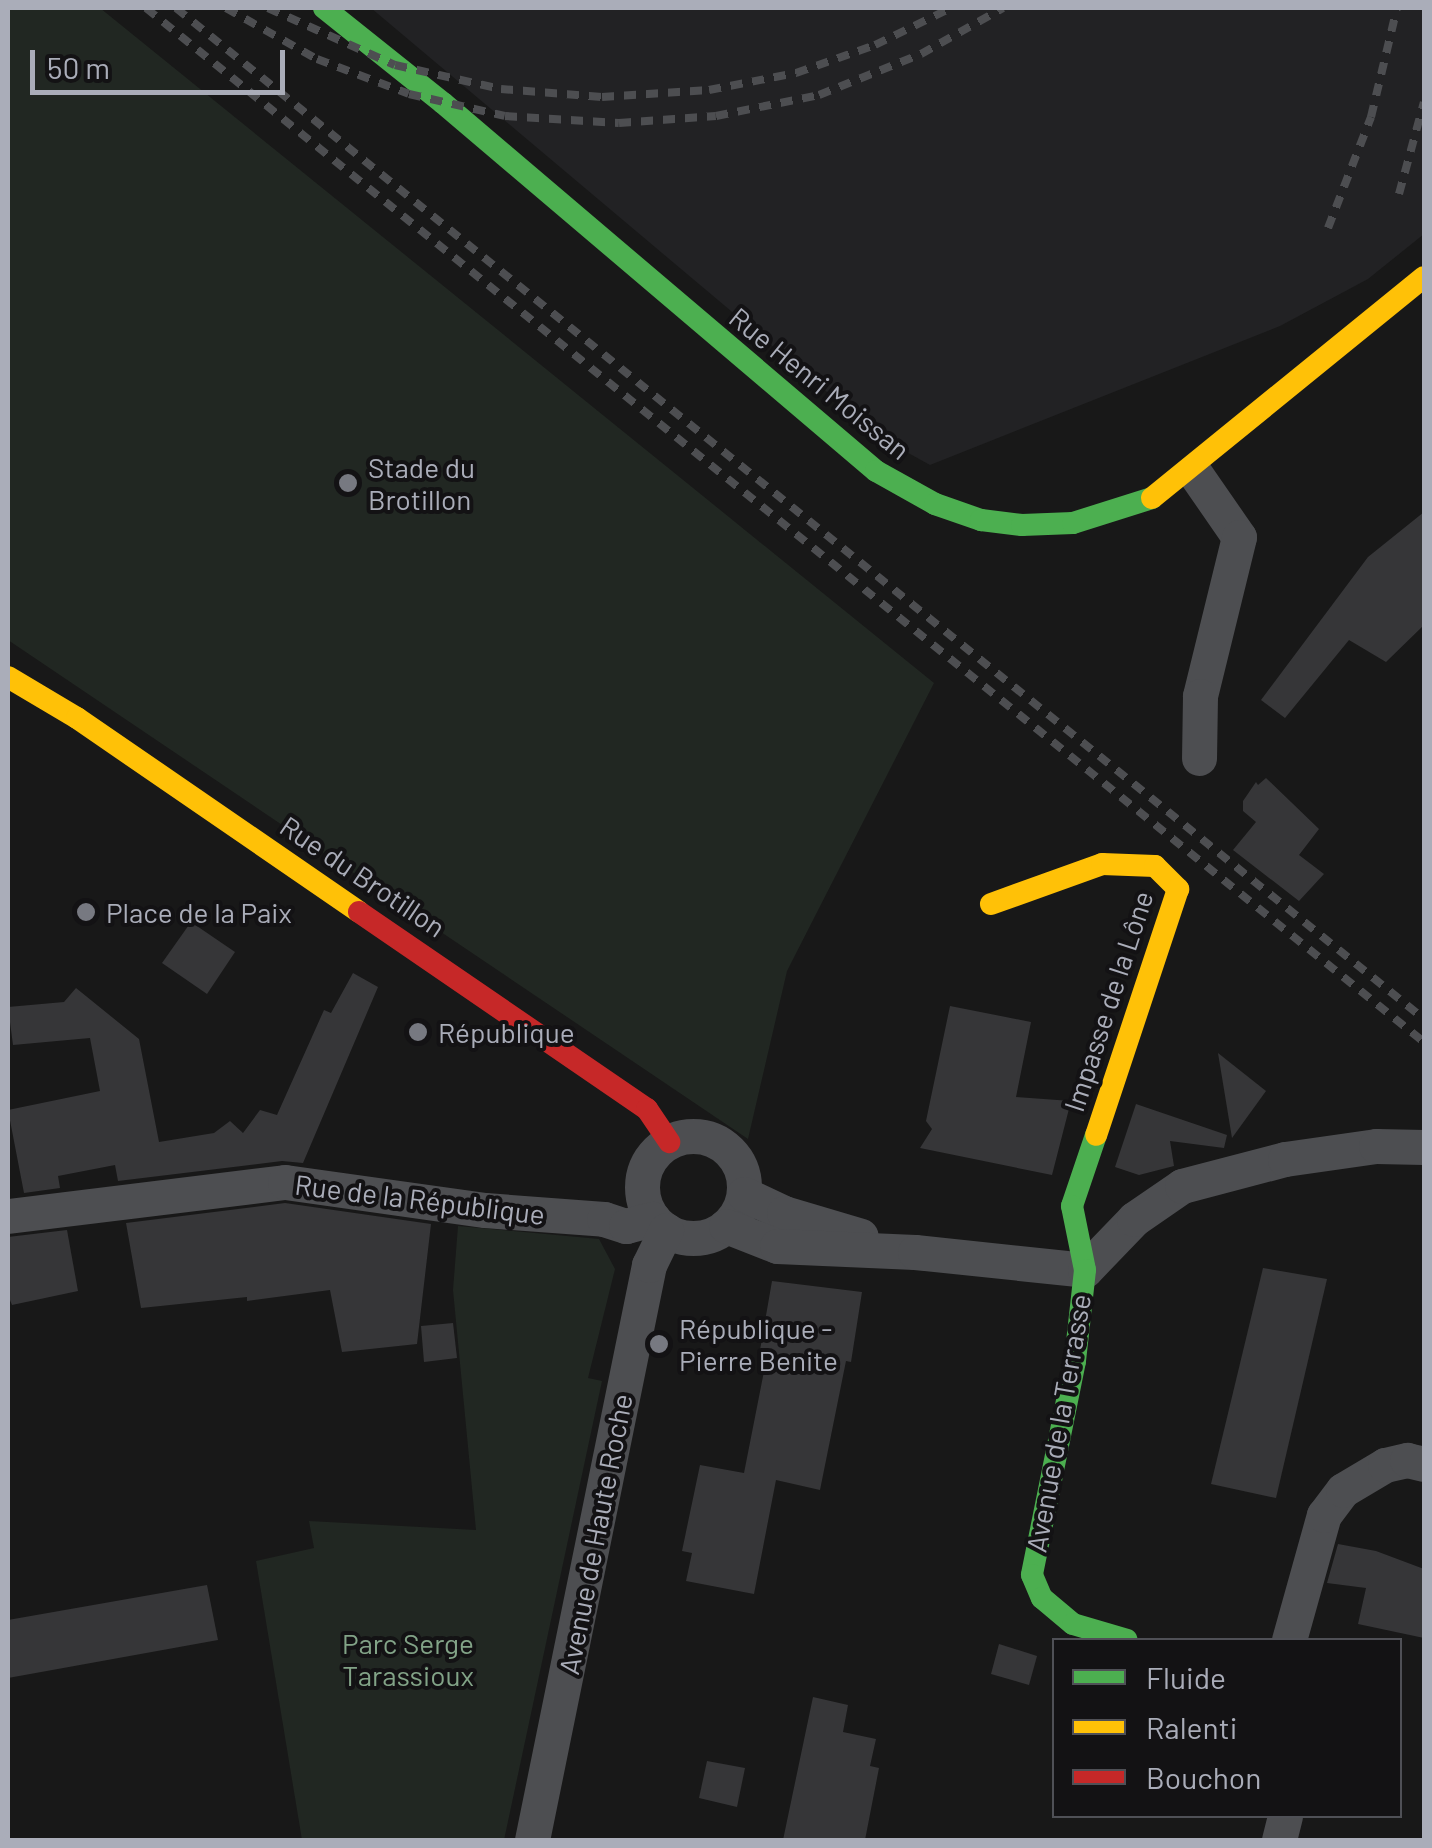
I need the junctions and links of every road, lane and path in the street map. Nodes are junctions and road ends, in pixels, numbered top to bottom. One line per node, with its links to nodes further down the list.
1 (324, 8): 3 (street, Rue Henri Moissan)
2 (1424, 277): 3 (street, Rue Henri Moissan)
3 (1194, 472): 5 (street)
4 (9, 681): 7 (street, Rue du Brotillon)
5 (1199, 758)
6 (991, 904): 14 (street, Impasse de la Lône)
7 (669, 1142): 9 (street); 11 (street)
8 (1424, 1146): 14 (street)
9 (744, 1194): 12 (street); 13 (street)
10 (8, 1216): 11 (street, Rue de la République)
11 (660, 1225): 12 (street); 18 (street, Avenue de Haute Roche)
12 (726, 1226): 13 (street)
13 (915, 1252): 14 (street)
14 (1084, 1270): 16 (street, Avenue de la Terrasse)
15 (1424, 1464): 17 (street)
16 (1120, 1638)
17 (1290, 1638)
18 (532, 1840)

